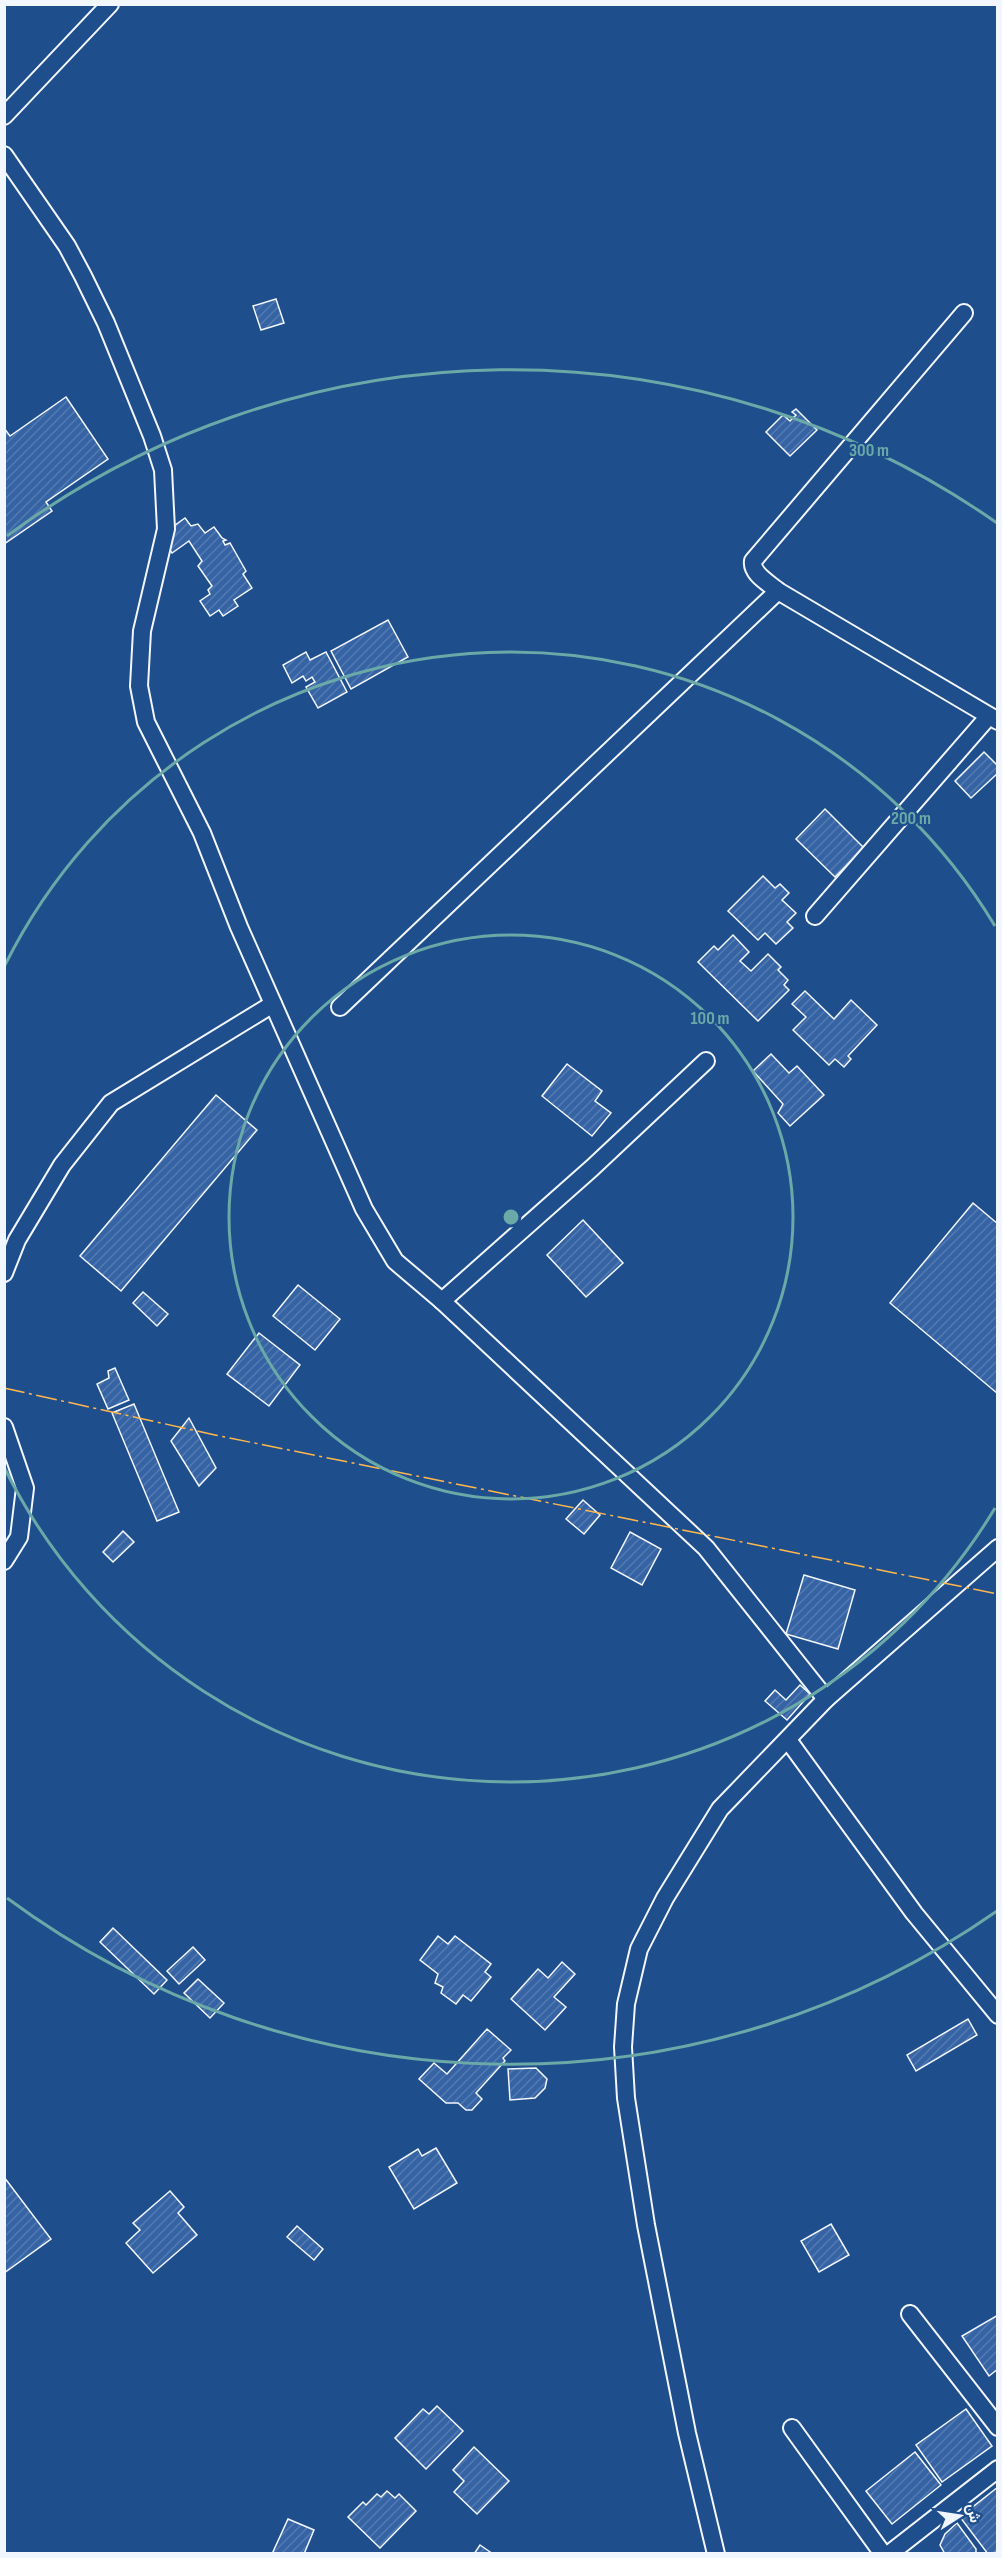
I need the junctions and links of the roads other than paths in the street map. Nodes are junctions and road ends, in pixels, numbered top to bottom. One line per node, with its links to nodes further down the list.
1 (110, 4): 2 (street)
2 (4, 116)
3 (4, 155): 8 (street)
4 (964, 313): 5 (street)
5 (778, 591): 6 (street); 9 (street)
6 (993, 719): 7 (street)
7 (815, 916)
8 (273, 1004): 11 (street); 12 (street)
9 (340, 1007)
10 (706, 1061): 12 (street)
11 (4, 1273)
12 (442, 1301): 16 (street)
13 (4, 1427): 15 (street)
14 (998, 1548): 16 (street)
15 (4, 1561)
16 (826, 1699): 17 (street)
17 (788, 1740): 18 (street); 23 (street)
18 (998, 2015)
19 (910, 2314): 20 (street)
20 (998, 2427)
21 (792, 2428): 24 (street)
22 (998, 2469): 25 (street)
23 (719, 2551)
24 (883, 2553)
25 (889, 2553)

